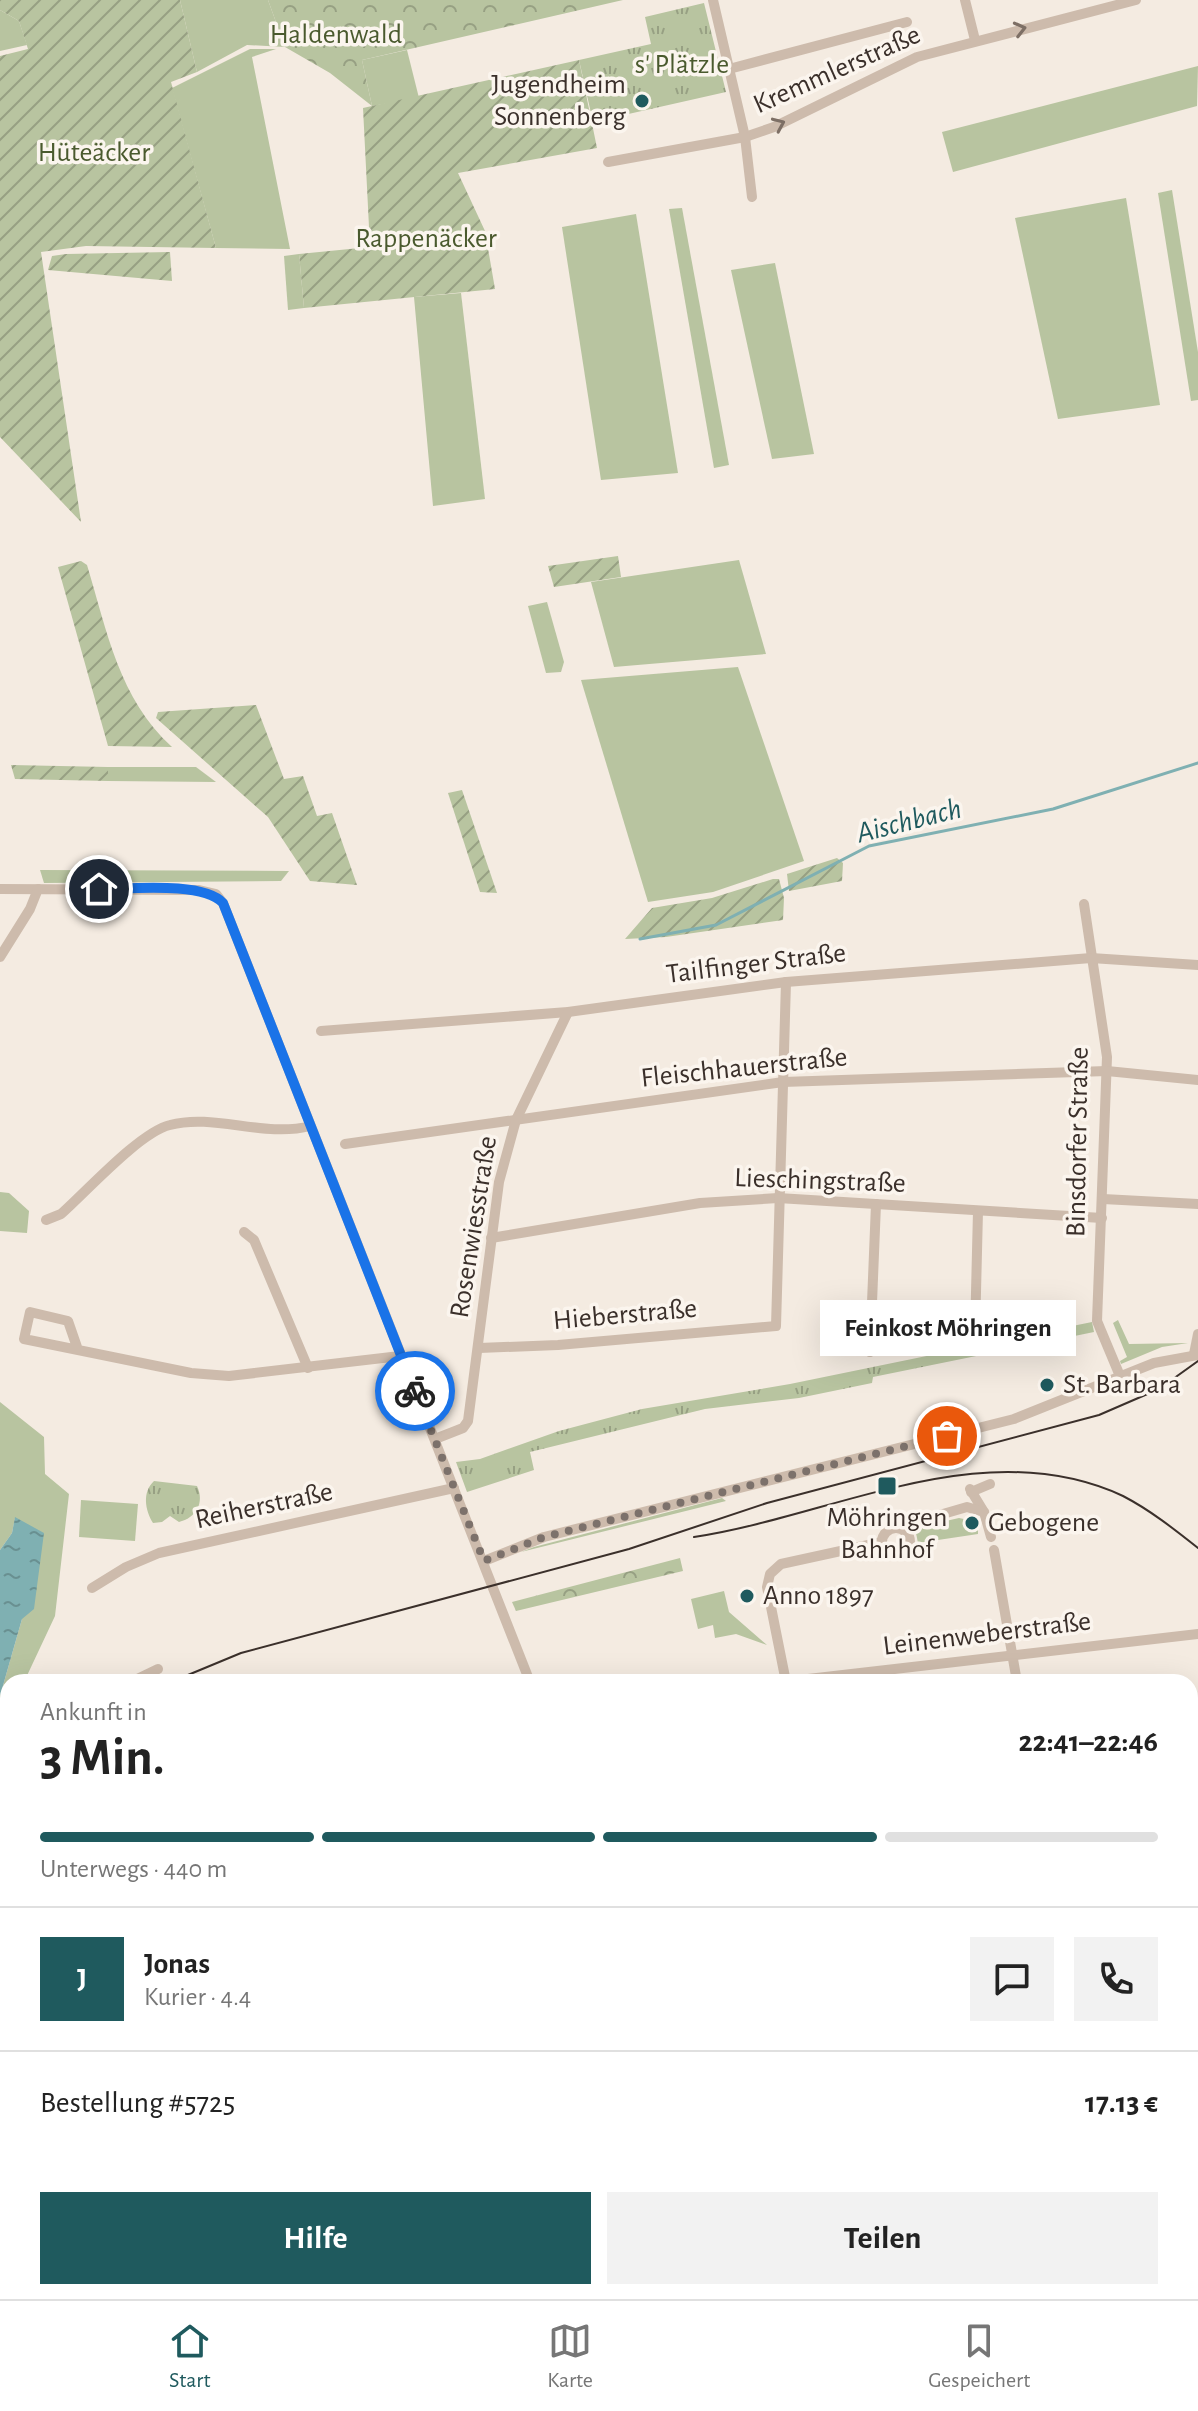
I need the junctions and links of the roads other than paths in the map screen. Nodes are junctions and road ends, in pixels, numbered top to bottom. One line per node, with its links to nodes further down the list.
1 (713, 0): 8 (street)
2 (965, 0): 7 (street)
3 (1075, 0): 5 (street)
4 (1136, 0): 5 (street, Kremmlerstraße)
5 (1079, 14): 7 (street, Kremmlerstraße, one-way to 5)
6 (907, 22): 8 (street, Kremmlerstraße)
7 (975, 40): 9 (street, Kremmlerstraße, one-way to 7)
8 (729, 69): 9 (street, Kremmlerstraße)
9 (745, 137): 10 (street, Kremmlerstraße); 11 (street)
10 (608, 162)
11 (752, 197)
12 (0, 889): 13 (street)
13 (38, 889): 15 (street); 25 (street)
14 (1084, 904): 16 (street, Binsdorfer Straße)
15 (0, 957)
16 (1091, 958): 17 (street, Tailfinger Straße); 18 (street, Tailfinger Straße); 21 (street, Binsdorfer Straße)
17 (1198, 965)
18 (786, 982): 19 (street, Tailfinger Straße); 23 (street)
19 (568, 1012): 20 (street, Tailfinger Straße); 24 (street, Rosenwiesstraße)
20 (321, 1031)
21 (1107, 1071): 22 (street, Fleischhauerstraße); 23 (street, Fleischhauerstraße); 28 (street, Binsdorfer Straße)
22 (1198, 1080)
23 (783, 1082): 24 (street, Fleischhauerstraße); 27 (street)
24 (516, 1120): 26 (street, Fleischhauerstraße); 35 (street, Rosenwiesstraße)
25 (310, 1126): 33 (street); 42 (street)
26 (345, 1144)
27 (778, 1198): 29 (street, Lieschingstraße); 35 (street, Lieschingstraße); 38 (street, Hieberstraße)
28 (1103, 1199): 30 (street); 32 (street, Binsdorfer Straße)
29 (876, 1204): 31 (street, Lieschingstraße); 40 (street)
30 (1198, 1204)
31 (978, 1211): 32 (street, Lieschingstraße); 36 (street)
32 (1102, 1218): 44 (street, Binsdorfer Straße)
33 (46, 1220)
34 (244, 1232): 43 (street)
35 (491, 1238): 38 (street, Rosenwiesstraße)
36 (975, 1333)
37 (1198, 1334): 41 (street)
38 (479, 1348): 45 (street, Rosenwiesstraße)
39 (78, 1350): 39 (street); 43 (street)
40 (870, 1352)
41 (1196, 1354): 44 (street)
42 (400, 1356): 43 (street); 45 (street)
43 (308, 1368)
44 (1120, 1376): 53 (street)
45 (435, 1439): 47 (street)
46 (990, 1484): 48 (street)
47 (454, 1488): 53 (street); 54 (street, Reiherstraße)
48 (971, 1497): 49 (street); 50 (street)
49 (912, 1523)
50 (991, 1537)
51 (882, 1542): 60 (street)
52 (994, 1550): 56 (street)
53 (484, 1561): 59 (street)
54 (92, 1588)
55 (1198, 1634): 56 (street, Leinenweberstraße)
56 (1012, 1654): 61 (street, Leinenweberstraße); 62 (street)
57 (158, 1669): 58 (street)
58 (148, 1674)
59 (527, 1674)
60 (783, 1674)
61 (849, 1674)
62 (1016, 1674)

